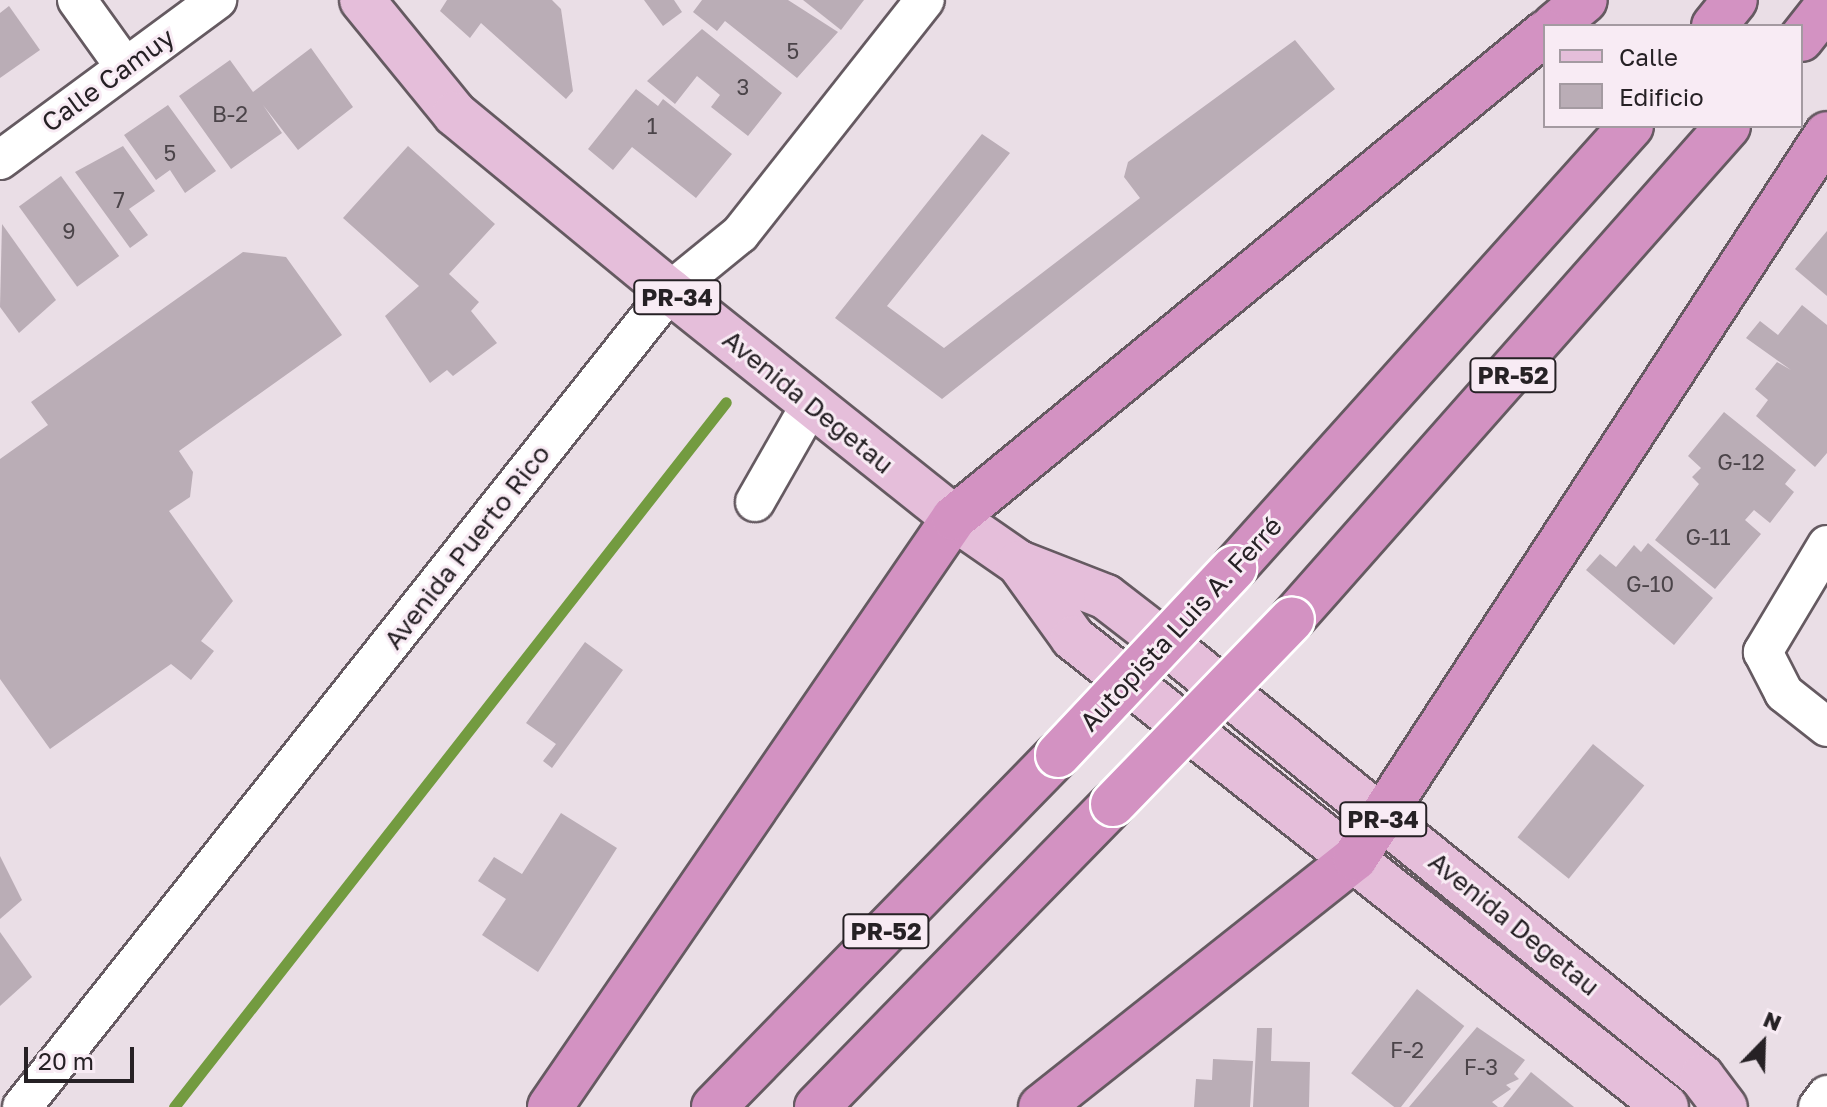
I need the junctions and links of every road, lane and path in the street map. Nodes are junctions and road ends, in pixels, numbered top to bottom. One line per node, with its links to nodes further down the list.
1 (77, 0): 12 (street)
2 (217, 0): 12 (street, Calle Camuy)
3 (362, 0): 17 (main road, Avenida Degetau / PR-34)
4 (925, 0): 17 (street, Avenida Puerto Rico)
5 (1585, 0): 8 (highway)
6 (1735, 0): 9 (highway)
7 (1827, 6): 11 (highway)
8 (1556, 24)
9 (1716, 24)
10 (1543, 35): 20 (highway)
11 (1803, 36)
12 (125, 67): 16 (street, Calle Camuy)
13 (1629, 128): 31 (highway, Autopista Luis A. Ferré / PR-52, bridge)
14 (1726, 128): 32 (highway, PR-52, bridge)
15 (1827, 134): 24 (highway)
16 (0, 160)
17 (670, 291): 18 (main road, Avenida Degetau / PR-34); 29 (street, Avenida Puerto Rico)
18 (811, 404): 19 (street); 20 (main road, Avenida Degetau / PR-34)
19 (755, 502)
20 (954, 518): 22 (main road, Avenida Degetau / PR-34); 30 (highway)
21 (1827, 545): 23 (street)
22 (1019, 563): 24 (main road, Avenida Degetau / PR-34); 25 (main road, Avenida Degetau / PR-34)
23 (1827, 727)
24 (1385, 820): 25 (highway); 35 (main road, Avenida Degetau / PR-34)
25 (1355, 858): 33 (highway); 34 (main road, Avenida Degetau / PR-34)
26 (0, 1092): 28 (street)
27 (1827, 1095): 36 (street)
28 (12, 1107)
29 (22, 1107)
30 (550, 1107)
31 (714, 1107)
32 (817, 1107)
33 (1041, 1107)
34 (1666, 1107)
35 (1725, 1107)
36 (1818, 1107)

